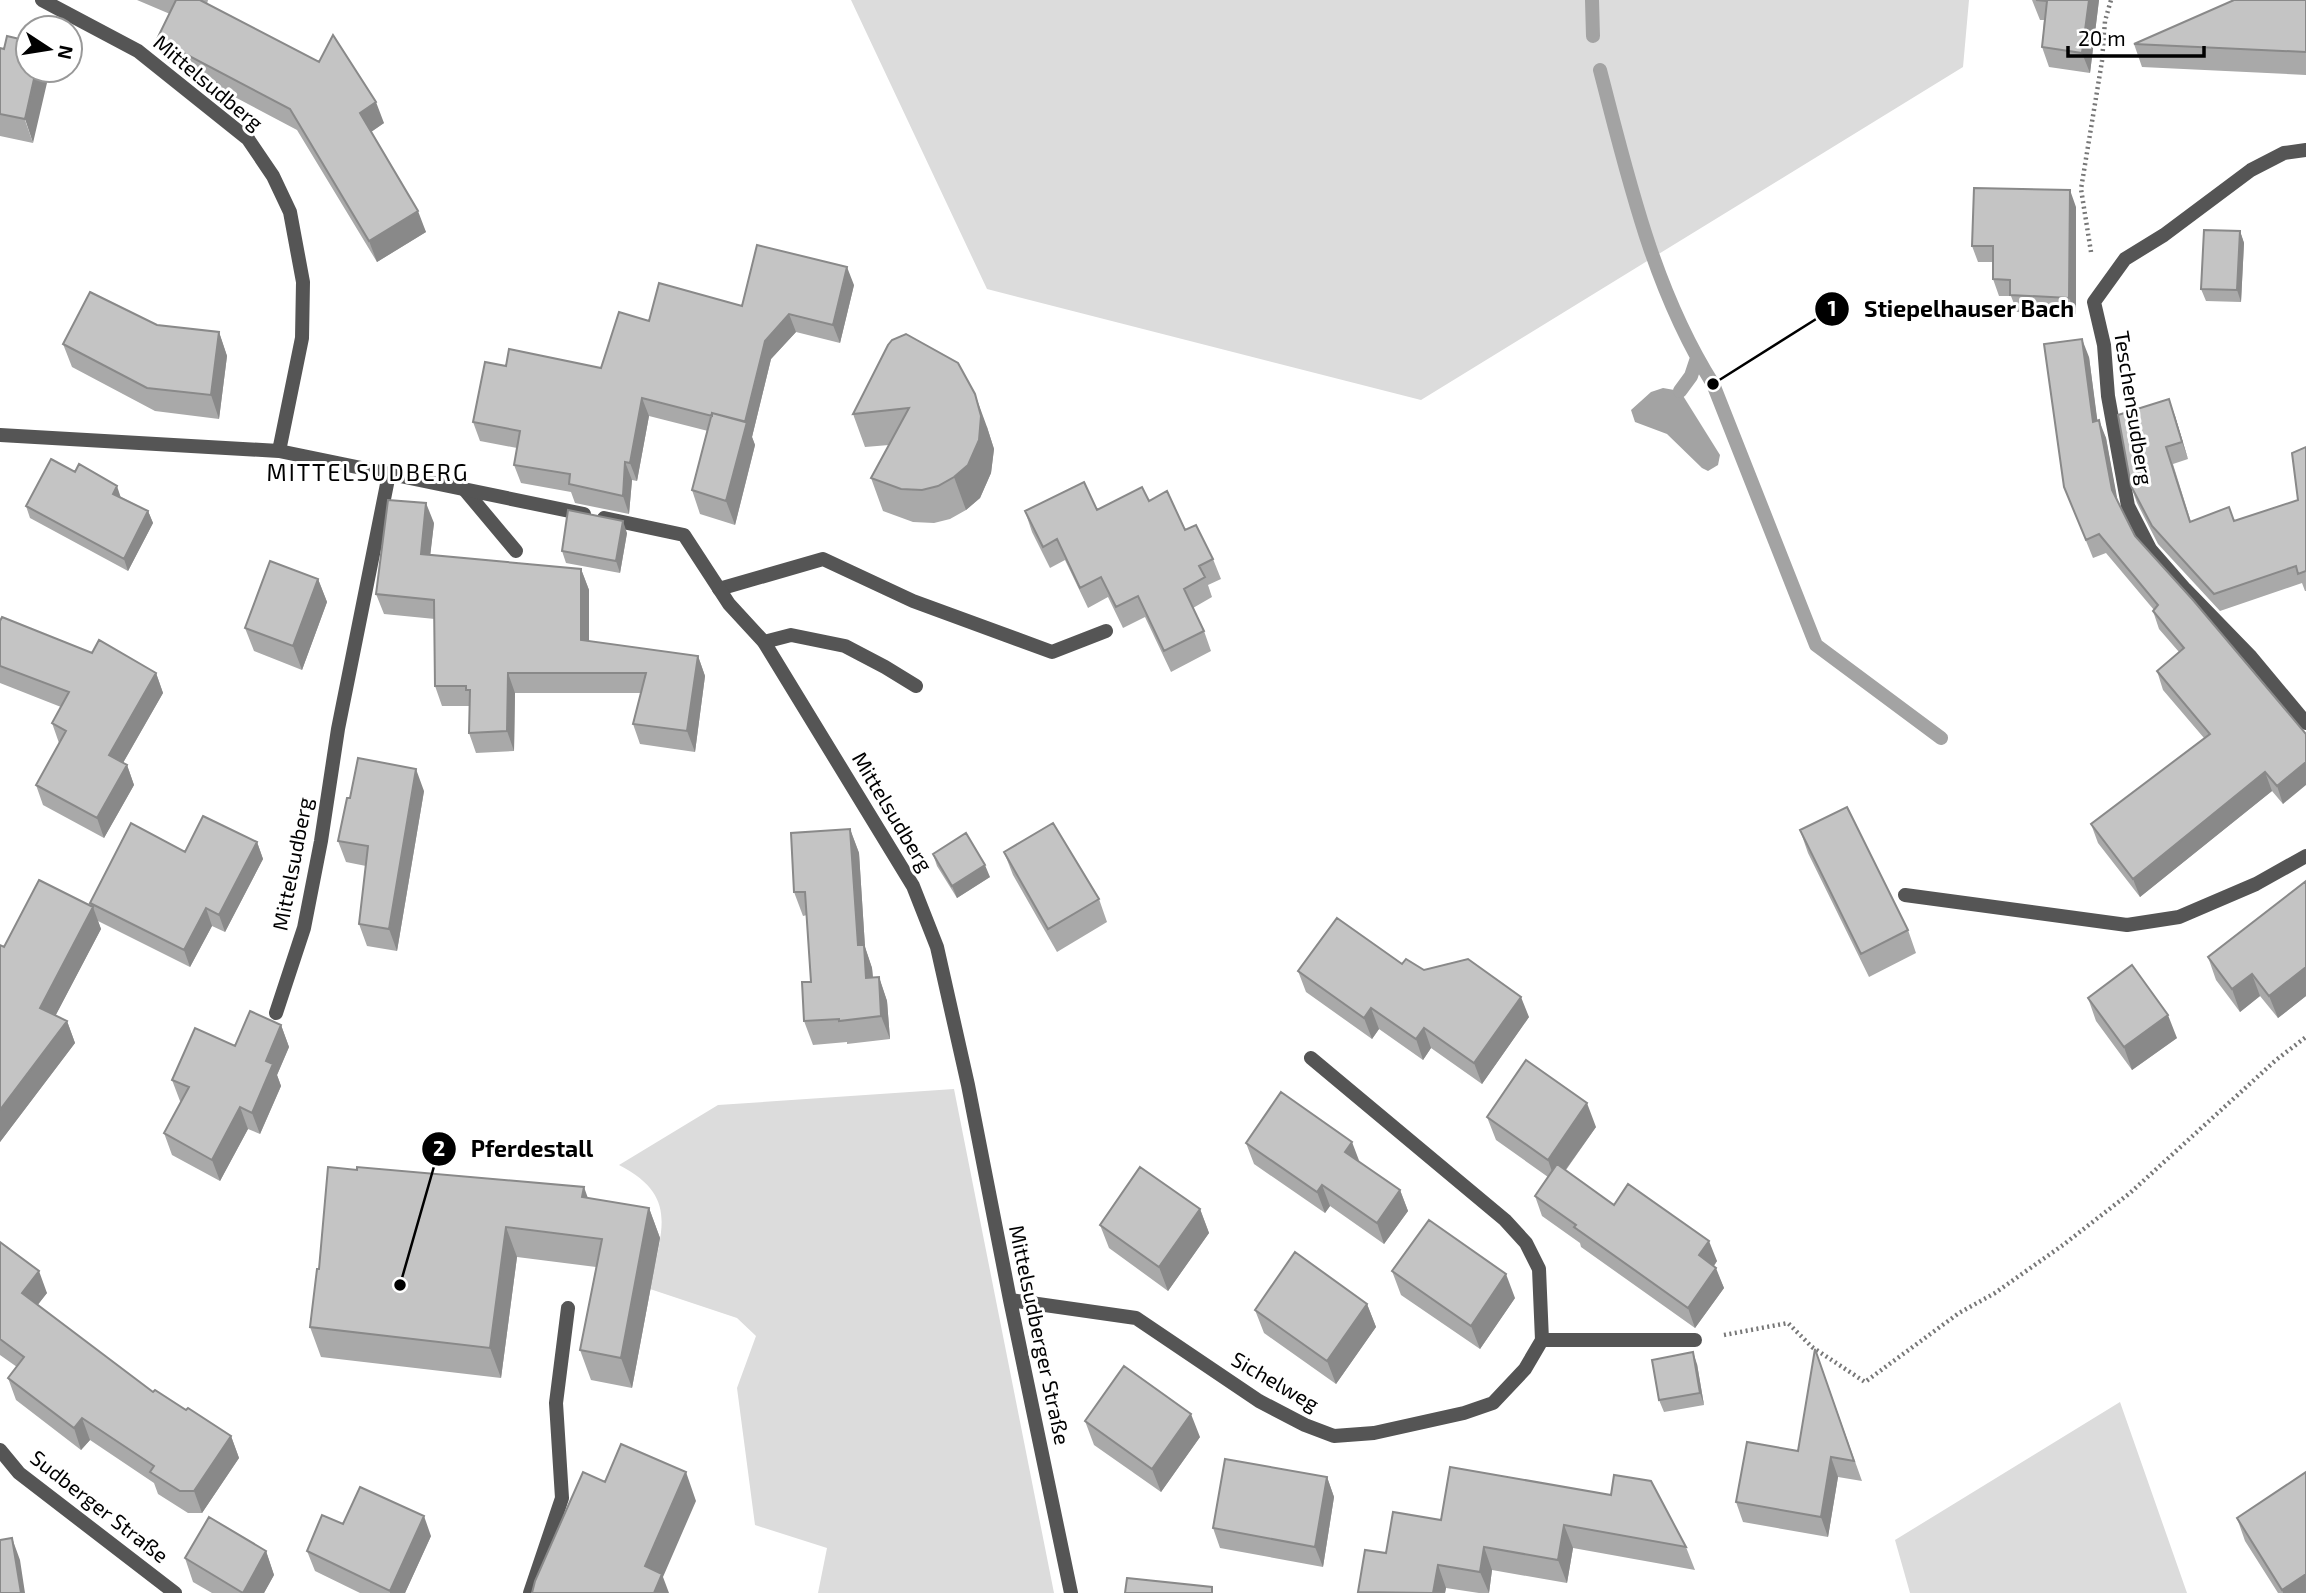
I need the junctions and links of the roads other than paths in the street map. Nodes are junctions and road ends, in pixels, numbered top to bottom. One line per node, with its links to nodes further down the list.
1 (42, 0): 4 (street, Mittelsudberg)
2 (2306, 150): 12 (street, Teschensudberg)
3 (0, 435): 4 (street, Mittelsudberg)
4 (279, 451): 5 (street, Mittelsudberg)
5 (389, 474): 6 (street, Mittelsudberg); 15 (street, Mittelsudberg)
6 (464, 489): 7 (street); 8 (street, Mittelsudberg)
7 (516, 551)
8 (719, 589): 9 (street); 10 (street, Mittelsudberg)
9 (1106, 631)
10 (764, 642): 11 (street); 17 (street, Mittelsudberg)
11 (916, 687)
12 (2306, 723)
13 (2306, 856): 14 (street)
14 (1905, 895)
15 (276, 1013)
16 (1311, 1058): 20 (street)
17 (968, 1085): 18 (street, Mittelsudberger Straße)
18 (1010, 1300): 20 (street, Sichelweg); 25 (street, Mittelsudberger Straße)
19 (568, 1308): 24 (street)
20 (1542, 1340): 21 (street)
21 (1695, 1340)
22 (0, 1450): 23 (street, Sudberger Straße)
23 (175, 1593)
24 (530, 1593)
25 (1071, 1593)

